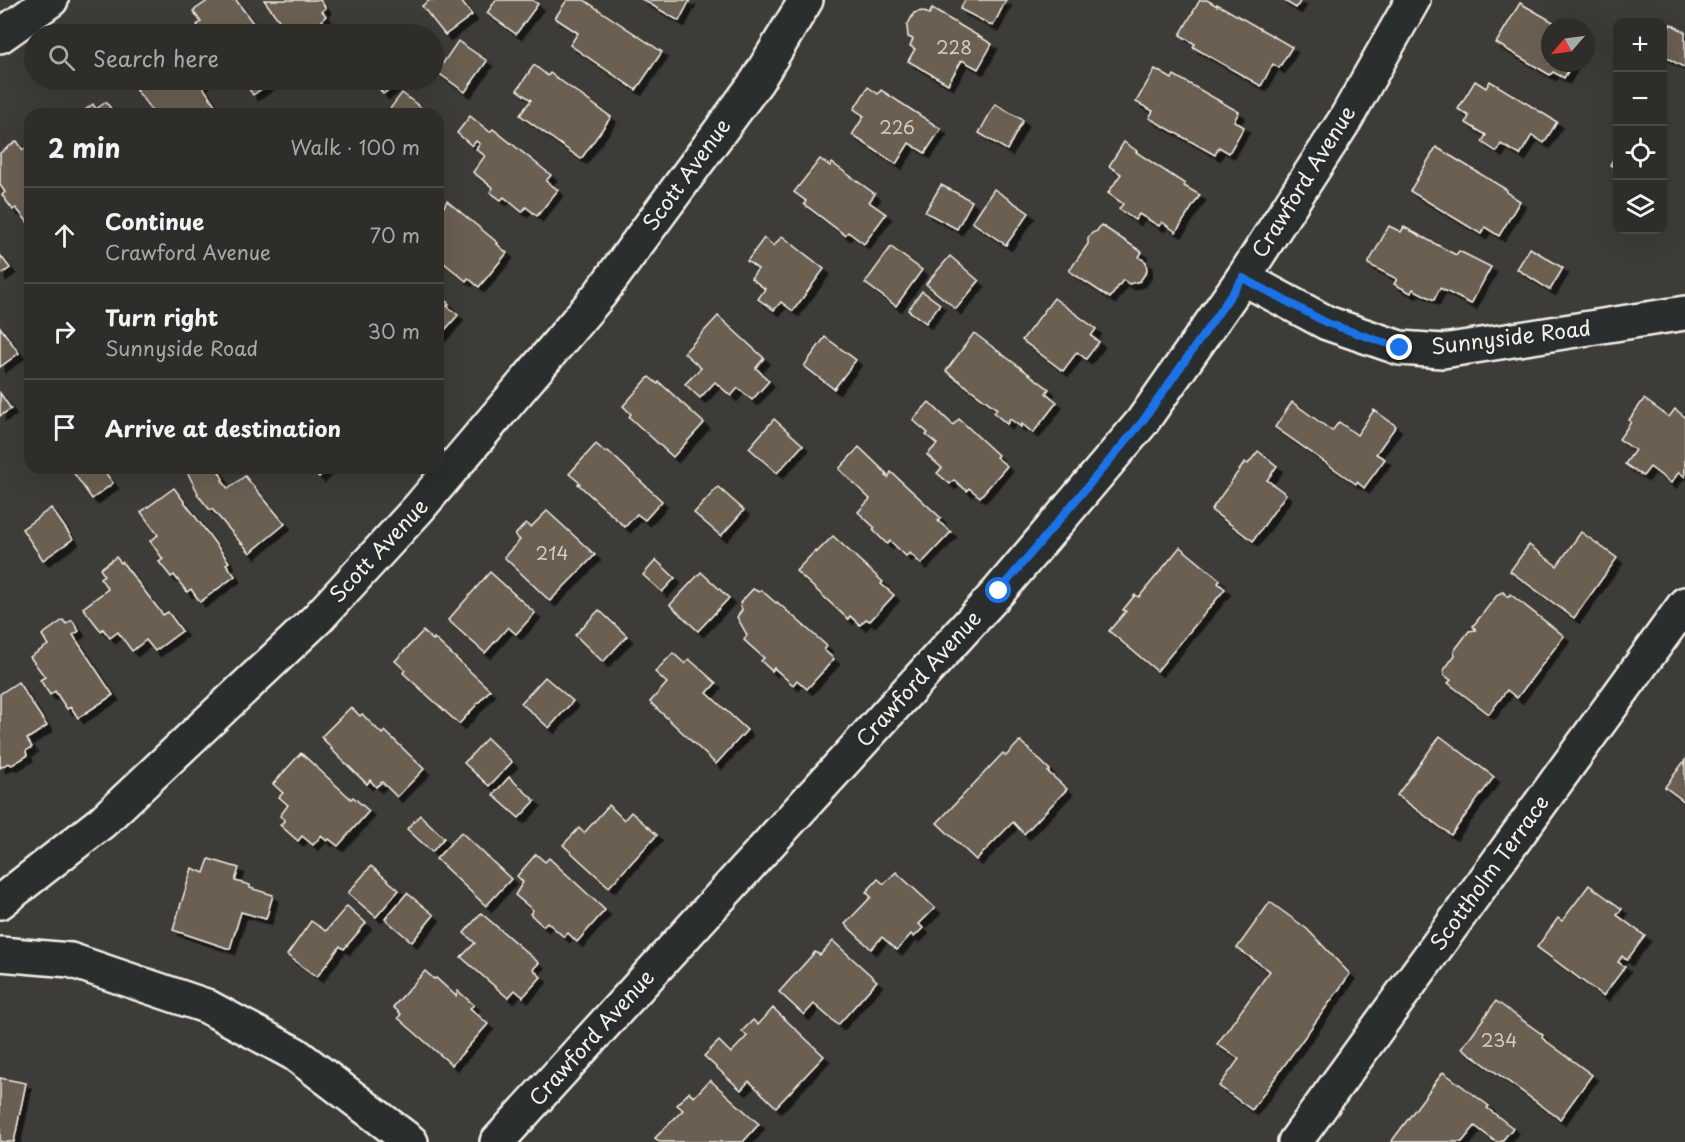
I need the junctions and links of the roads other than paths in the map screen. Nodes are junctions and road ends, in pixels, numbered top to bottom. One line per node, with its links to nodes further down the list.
1 (51, 0): 4 (street)
2 (806, 0): 8 (street, Scott Avenue)
3 (1413, 0): 5 (street, Crawford Avenue)
4 (0, 36)
5 (1243, 278): 6 (street, Sunnyside Road); 11 (street, Crawford Avenue)
6 (1685, 313)
7 (1685, 604): 12 (street, Scottholm Terrace)
8 (0, 902)
9 (0, 954): 10 (street)
10 (411, 1142)
11 (497, 1142)
12 (1295, 1142)

